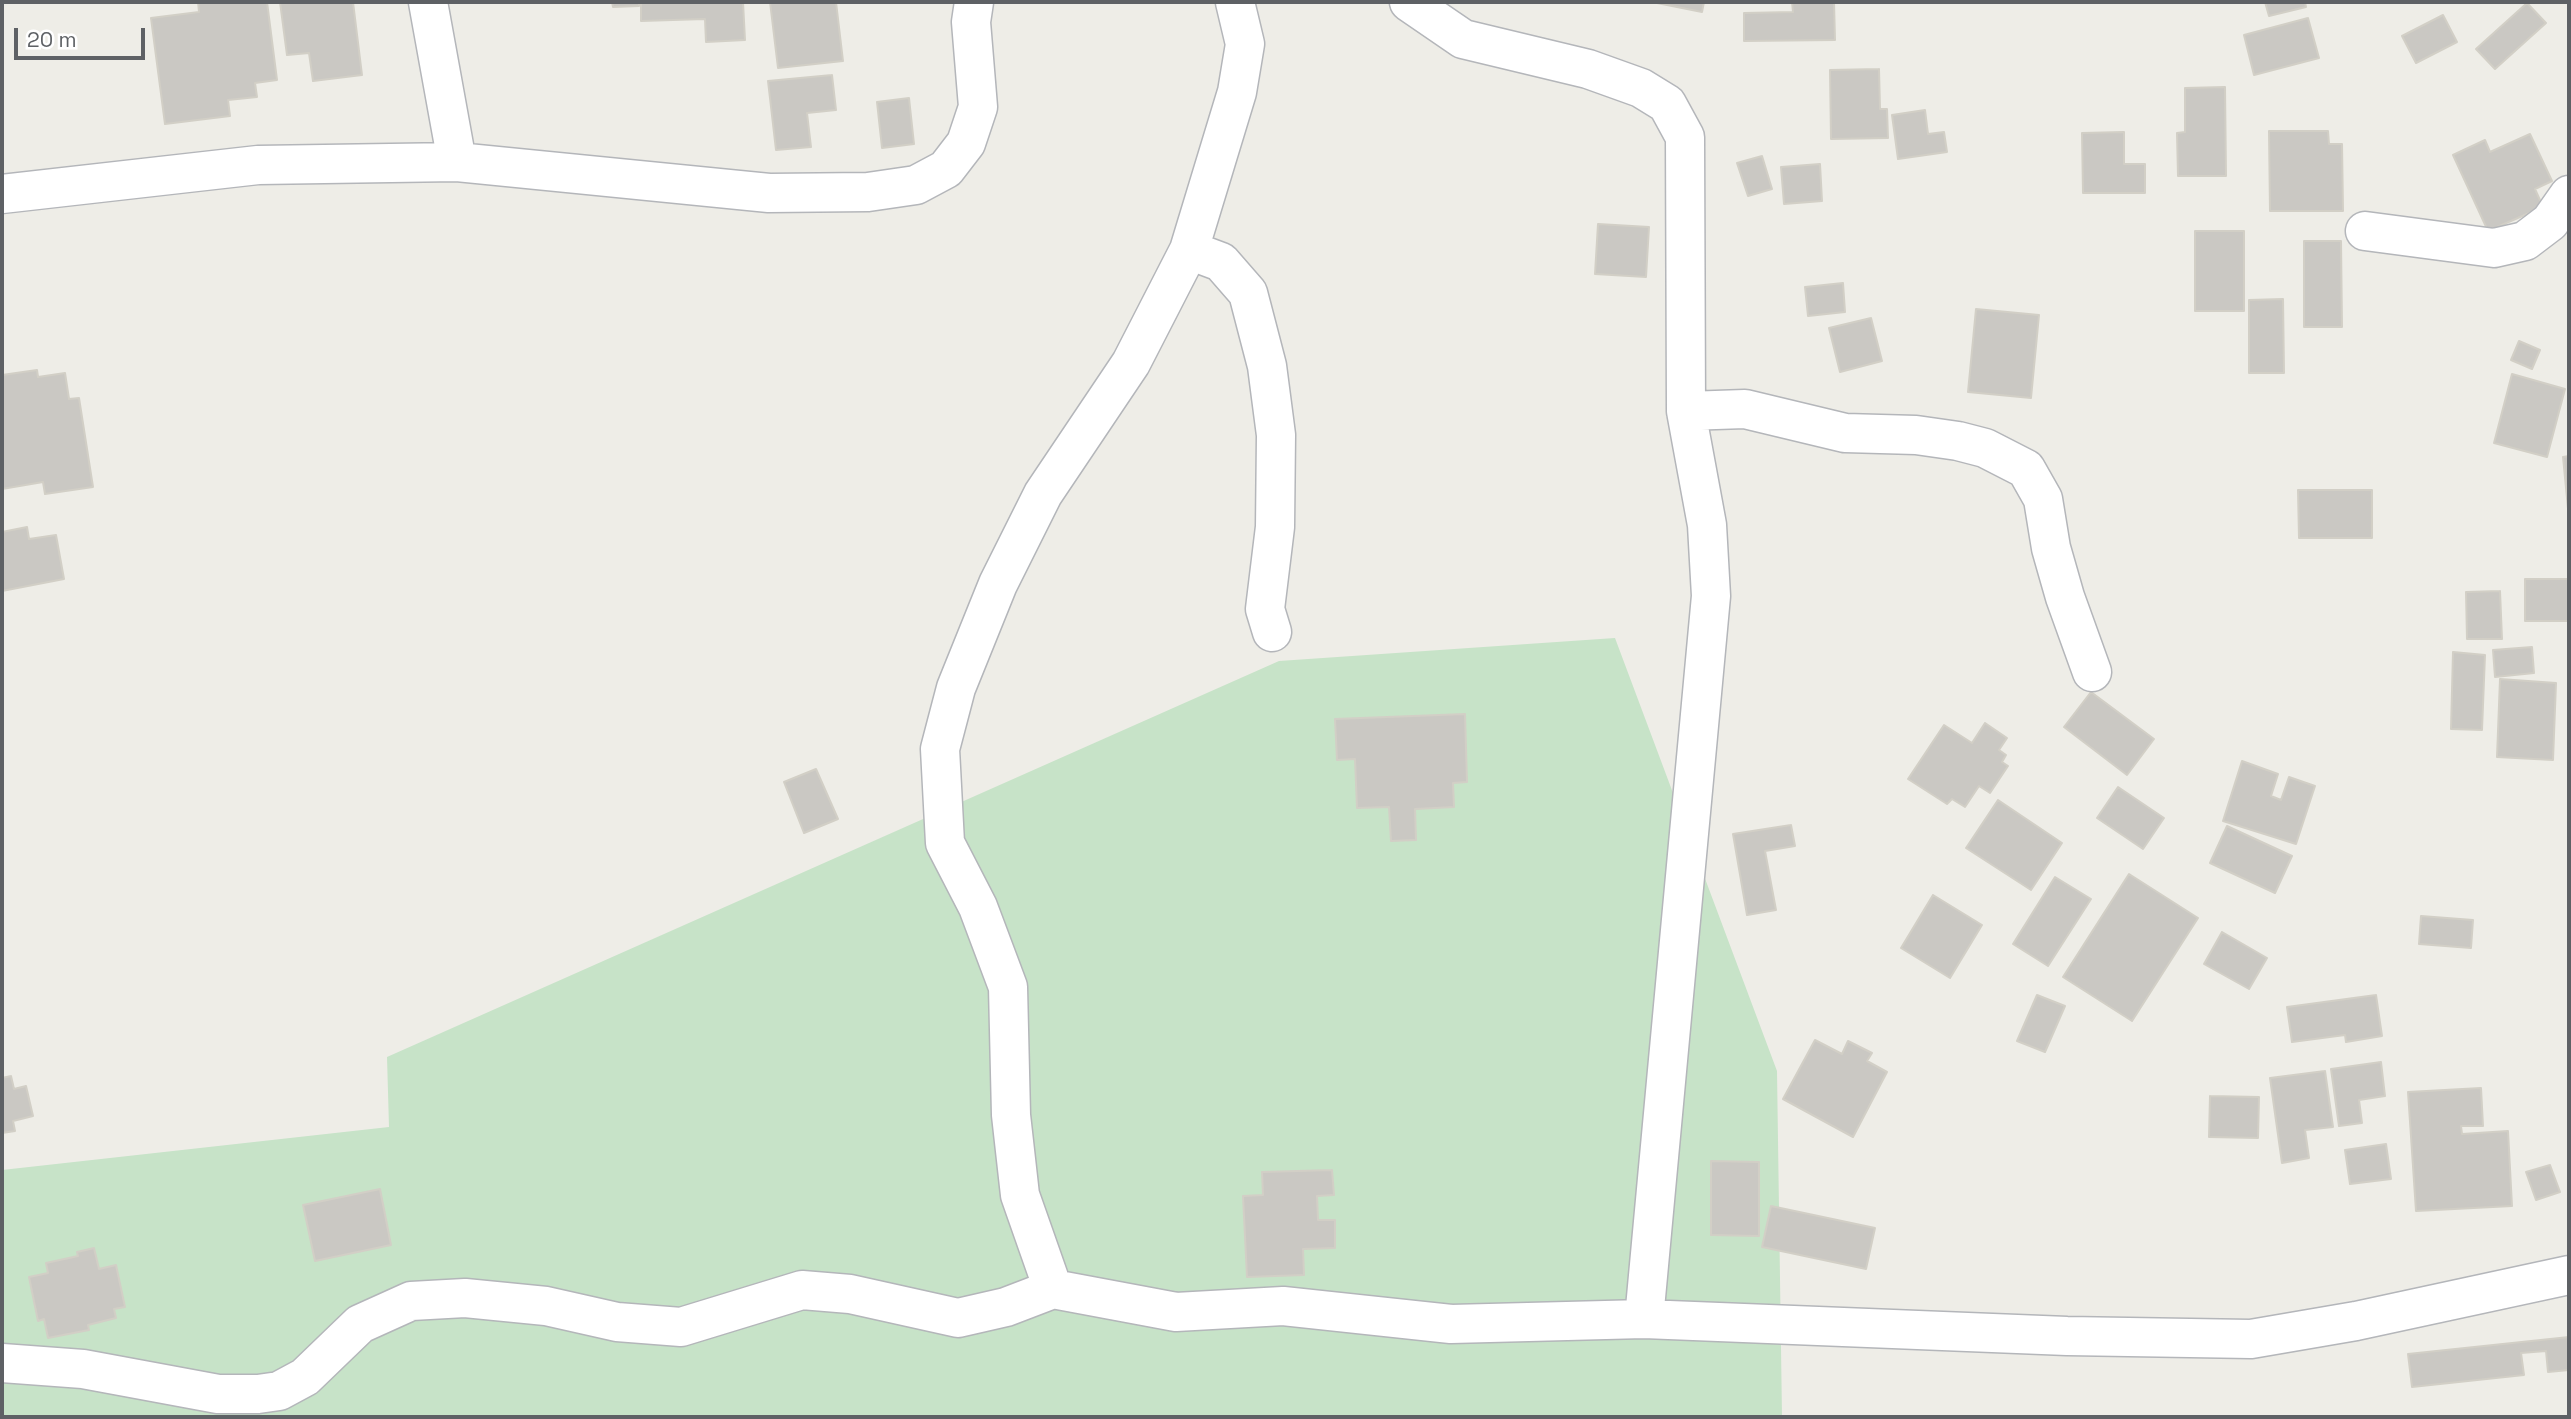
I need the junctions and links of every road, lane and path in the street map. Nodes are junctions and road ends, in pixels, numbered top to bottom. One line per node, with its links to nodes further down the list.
1 (428, 2): 5 (street)
2 (974, 2): 5 (street)
3 (1236, 2): 9 (street)
4 (1409, 2): 10 (street)
5 (457, 162): 6 (street)
6 (2, 194)
7 (2569, 195): 8 (street)
8 (2365, 231)
9 (1189, 250): 11 (street); 14 (street)
10 (1686, 411): 12 (street); 15 (street)
11 (1272, 632)
12 (2092, 672)
13 (2569, 1275): 15 (street)
14 (1053, 1289): 15 (street); 16 (street)
15 (1644, 1319)
16 (2, 1363)

